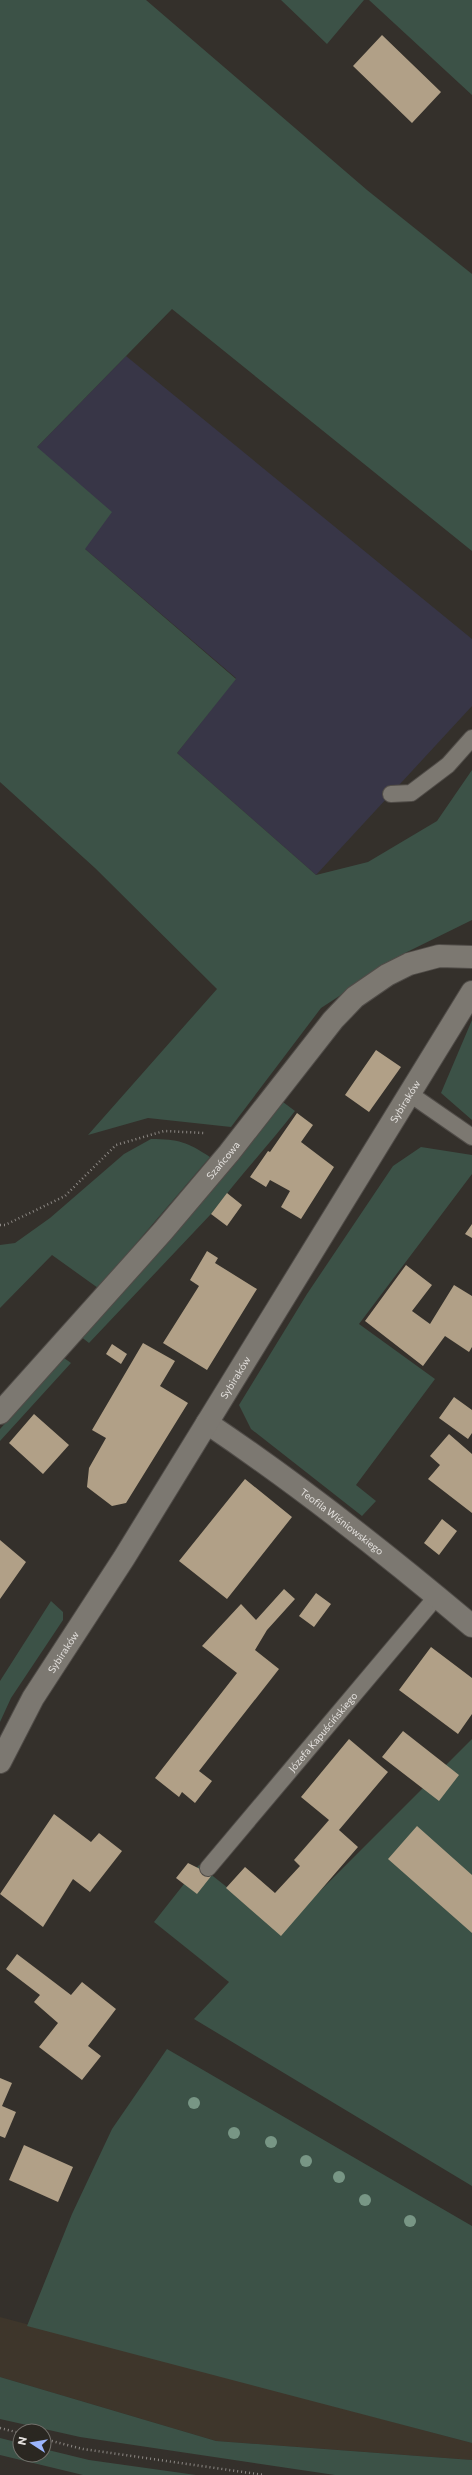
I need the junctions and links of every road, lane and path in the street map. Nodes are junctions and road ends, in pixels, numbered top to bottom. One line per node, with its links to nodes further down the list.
1 (472, 738): 2 (lane)
2 (391, 794)
3 (472, 957): 7 (street, Szańcowa)
4 (472, 992): 5 (street, Sybiraków)
5 (410, 1094): 6 (lane); 10 (street, Sybiraków)
6 (472, 1137)
7 (229, 1153): 8 (path); 9 (street, Szańcowa)
8 (0, 1225)
9 (0, 1412)
10 (207, 1423): 11 (street, Teofila Wiśniowskiego); 13 (street, Sybiraków)
11 (437, 1596): 12 (street, Teofila Wiśniowskiego); 14 (lane, Józefa Kapuścińskiego)
12 (472, 1626)
13 (0, 1762)
14 (208, 1868)
15 (0, 2428): 16 (path)
16 (12, 2431)
17 (52, 2441): 18 (path)
18 (264, 2475)

